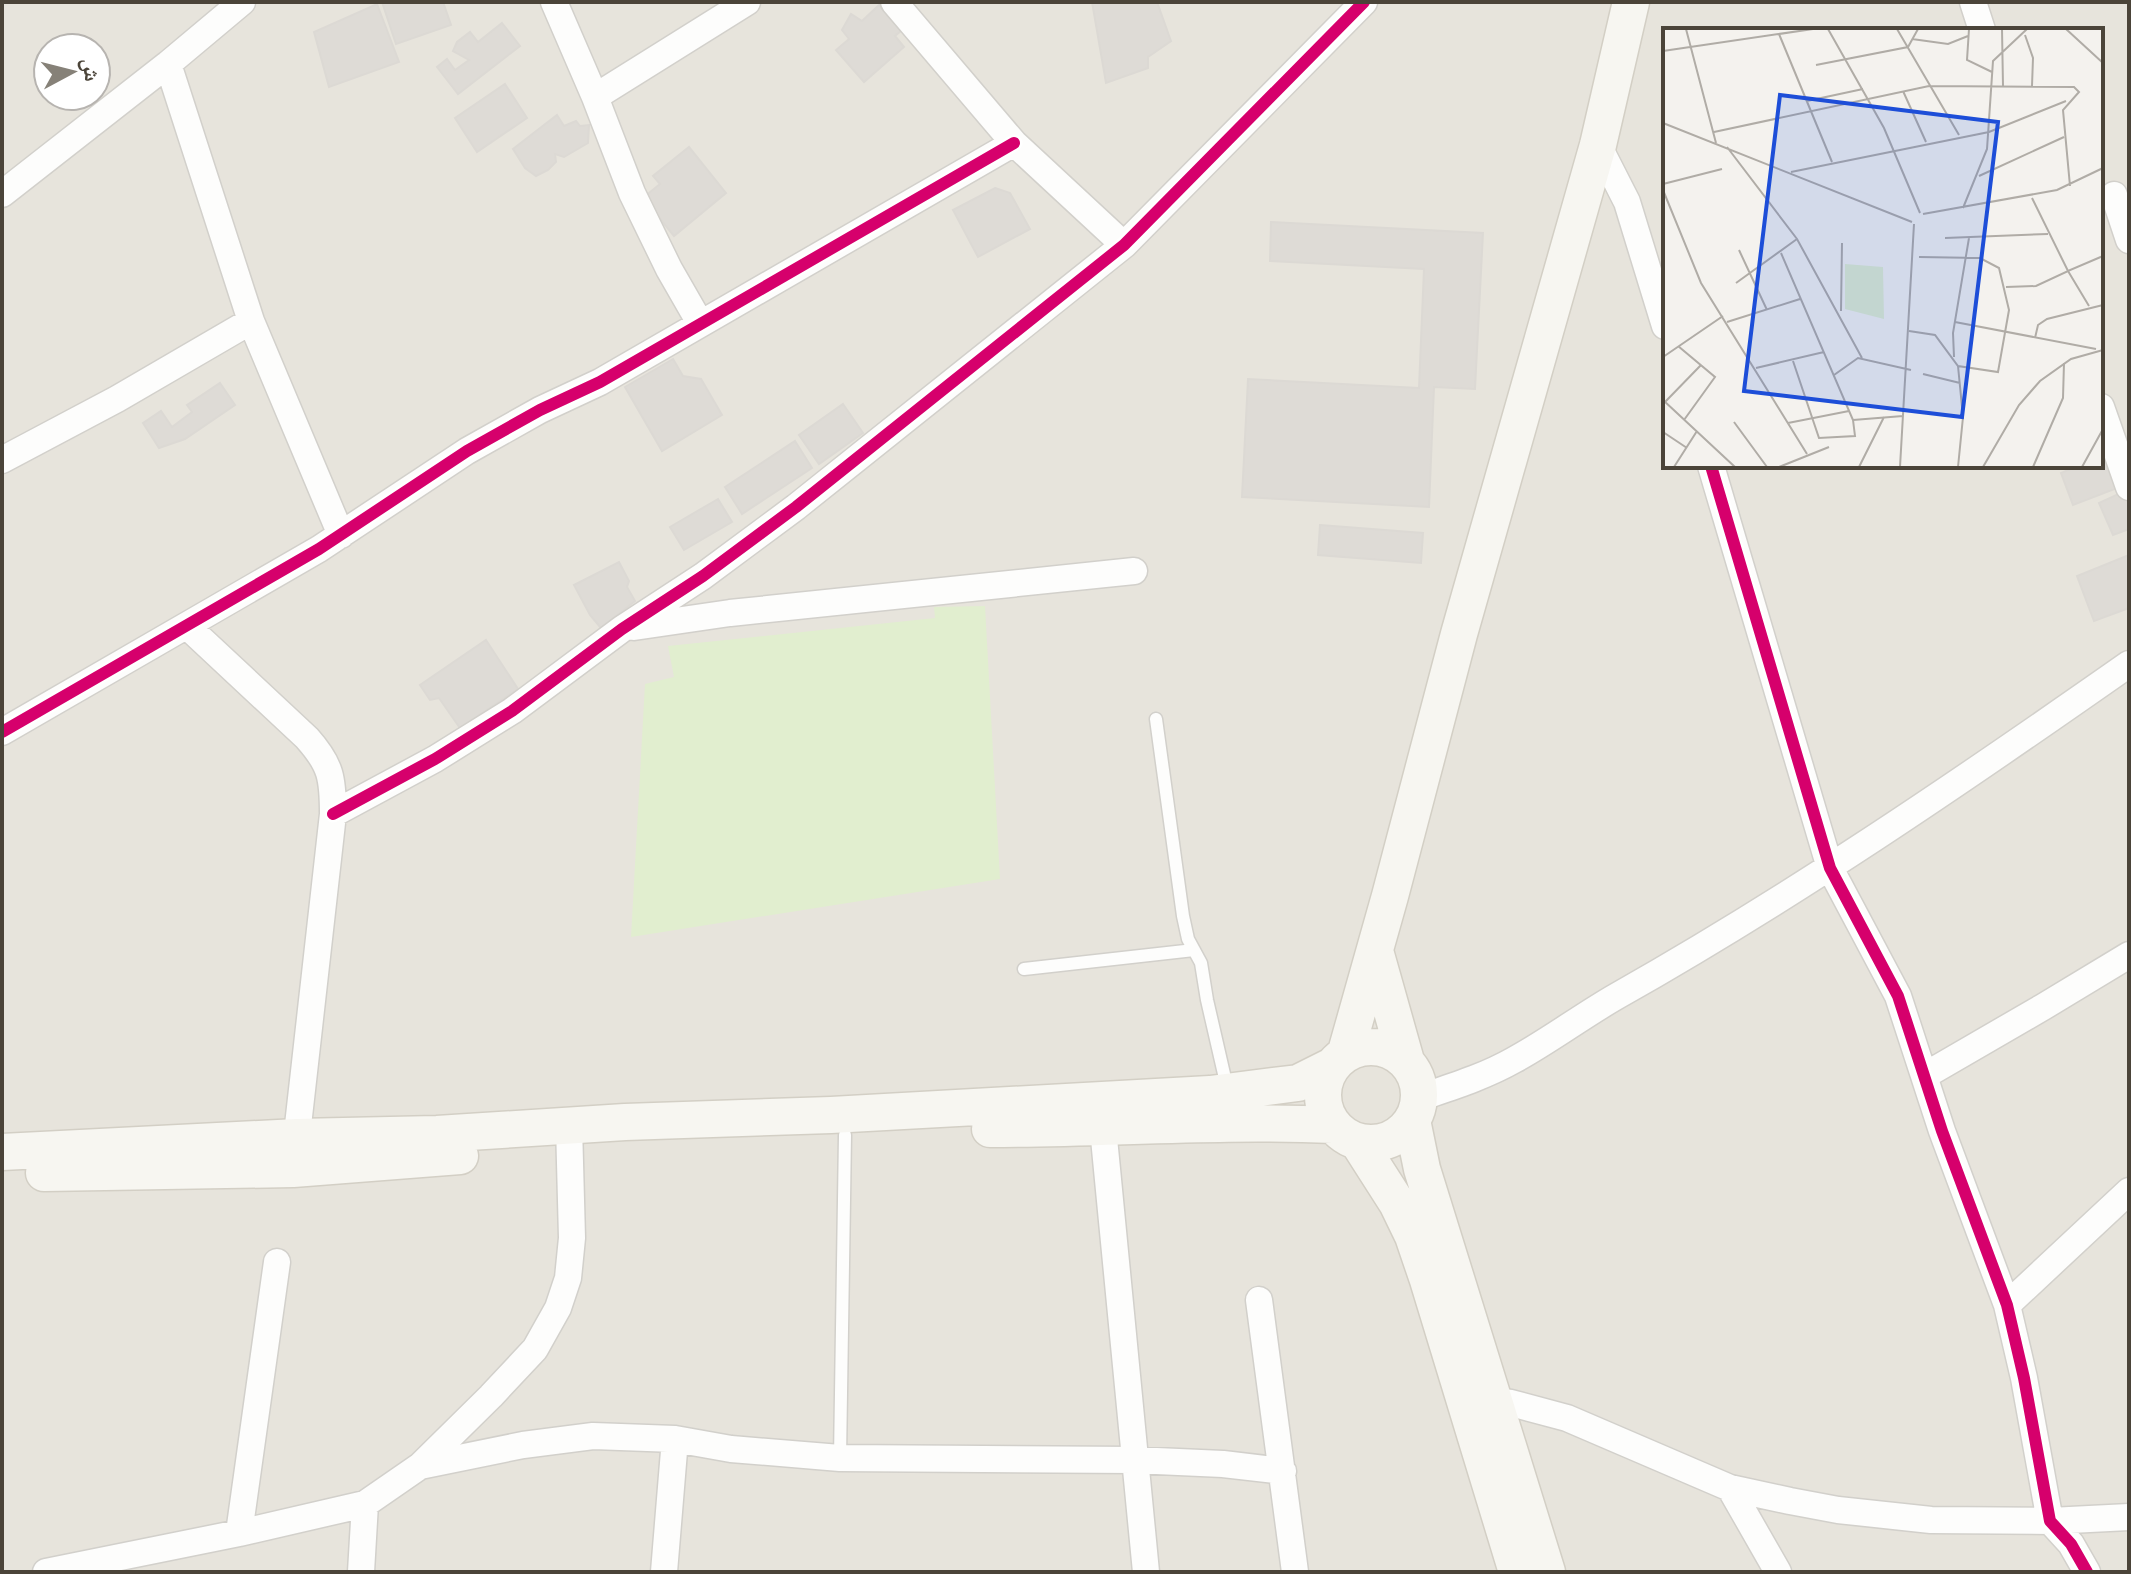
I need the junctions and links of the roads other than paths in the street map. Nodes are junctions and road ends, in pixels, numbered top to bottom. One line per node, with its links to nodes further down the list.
1 (242, 2): 9 (street)
2 (554, 2): 10 (street)
3 (747, 2): 10 (street)
4 (894, 2): 11 (street)
5 (1364, 2): 16 (street)
6 (1631, 2): 12 (main road)
7 (1973, 2): 8 (street)
8 (1981, 28)
9 (168, 64): 13 (street); 18 (street)
10 (595, 97): 19 (street)
11 (1014, 143): 16 (street); 19 (street)
12 (1598, 145): 17 (street); 34 (main road)
13 (2, 194)
14 (2115, 194): 15 (street)
15 (2129, 240)
16 (1124, 245): 27 (street)
17 (1663, 319)
18 (251, 321): 21 (street); 24 (street)
19 (700, 323): 24 (street)
20 (2103, 413): 23 (street)
21 (2, 460)
22 (1712, 468): 32 (street)
23 (2129, 487)
24 (341, 535): 26 (street)
25 (1134, 571): 27 (street)
26 (187, 626): 30 (street); 31 (street)
27 (622, 629): 31 (street)
28 (2129, 664): 32 (street)
29 (1156, 719): 33 (lane)
30 (2, 732)
31 (333, 814): 47 (street)
32 (1830, 868): 39 (street); 41 (street)
33 (1194, 950): 36 (lane); 40 (lane)
34 (1375, 951): 37 (main road); 38 (main road)
35 (2129, 955): 39 (street)
36 (1024, 969)
37 (1338, 1059): 38 (main road); 40 (main road); 43 (main road)
38 (1406, 1061): 41 (main road)
39 (1924, 1076): 52 (street)
40 (1227, 1092): 45 (main road)
41 (1415, 1109): 43 (main road); 53 (main road)
42 (1103, 1128): 43 (main road); 44 (main road); 56 (street)
43 (1346, 1134): 69 (main road)
44 (845, 1135): 45 (main road); 55 (lane)
45 (570, 1137): 47 (main road); 57 (street)
46 (2, 1152): 47 (main road)
47 (295, 1153): 48 (main road)
48 (2, 1174)
49 (2129, 1191): 52 (street)
50 (277, 1262): 63 (street)
51 (1259, 1300): 58 (street)
52 (2007, 1305): 62 (street)
53 (1493, 1401): 59 (street); 70 (main road)
54 (675, 1439): 55 (street); 57 (street); 66 (street)
55 (840, 1458): 56 (street)
56 (1134, 1460): 58 (street); 67 (street)
57 (420, 1466): 60 (street)
58 (1283, 1471): 68 (street)
59 (1730, 1488): 62 (street); 71 (street)
60 (365, 1504): 63 (street); 65 (street)
61 (2129, 1517): 62 (street)
62 (2050, 1521): 72 (street)
63 (239, 1533): 64 (street)
64 (46, 1572)
65 (361, 1572)
66 (664, 1572)
67 (1146, 1572)
68 (1295, 1572)
69 (1517, 1572)
70 (1547, 1572)
71 (1778, 1572)
72 (2087, 1572)

